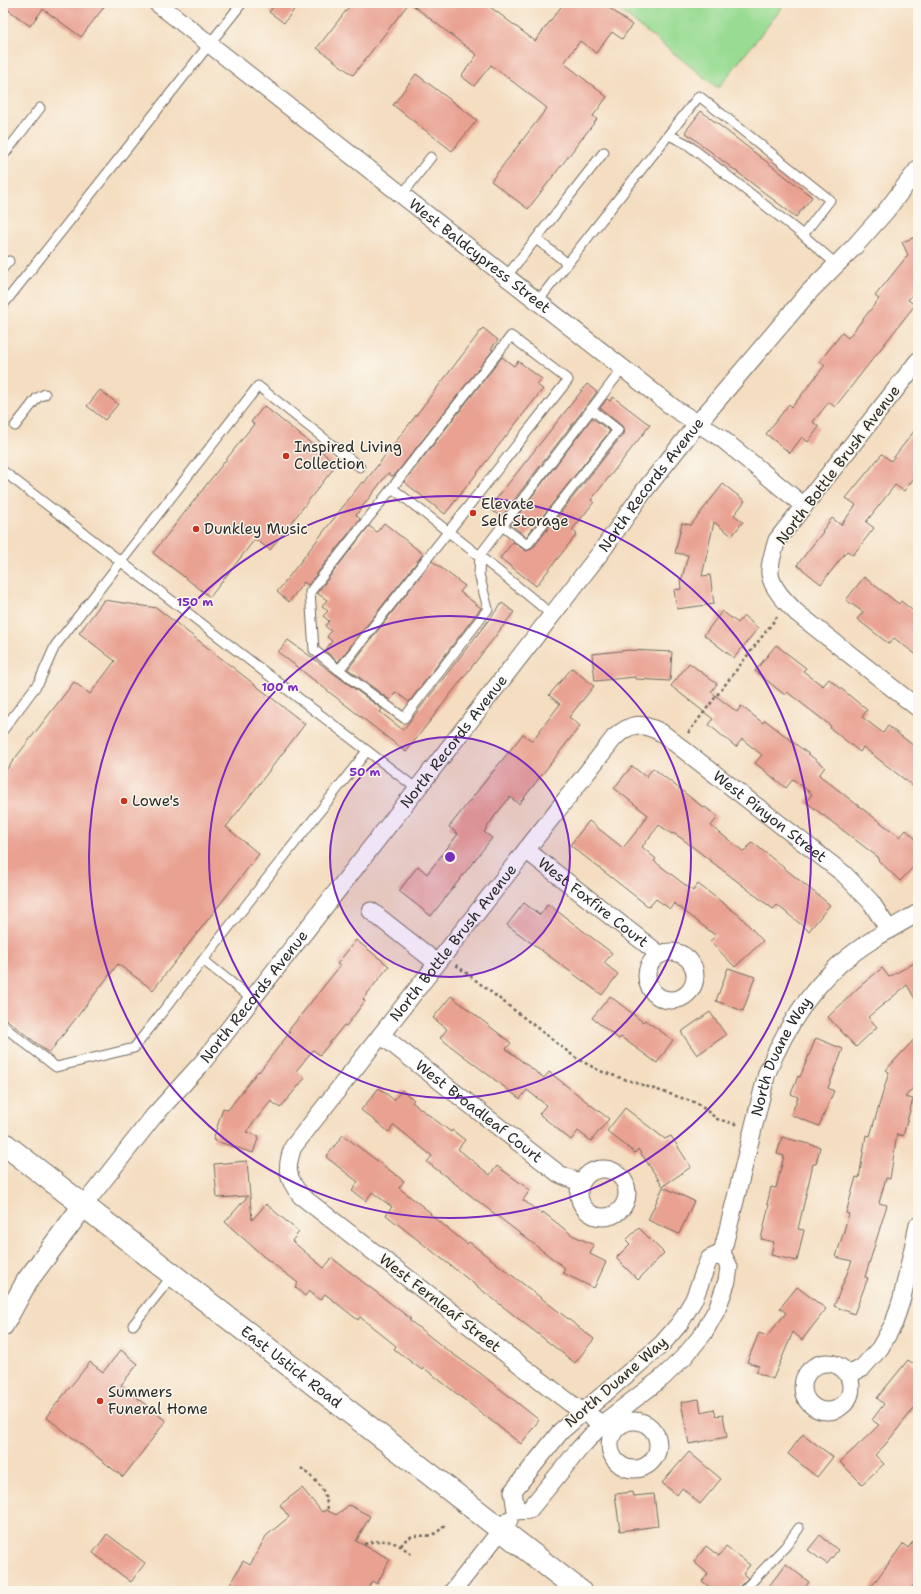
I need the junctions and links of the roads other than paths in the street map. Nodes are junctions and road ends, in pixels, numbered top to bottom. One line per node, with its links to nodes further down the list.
1 (157, 3): 3 (street, West Baldcypress Street)
2 (242, 3): 3 (lane)
3 (209, 43): 10 (street, West Baldcypress Street); 17 (lane)
4 (40, 108): 7 (lane)
5 (668, 135): 11 (lane); 11 (lane); 13 (lane)
6 (604, 152): 12 (lane)
7 (3, 156)
8 (431, 157): 10 (lane)
9 (918, 170): 14 (street, North Records Avenue)
10 (402, 195): 15 (street, West Baldcypress Street)
11 (803, 235): 14 (lane)
12 (536, 239): 13 (lane); 15 (lane)
13 (568, 264): 16 (lane)
14 (836, 265): 22 (street, North Records Avenue)
15 (506, 277): 16 (street, West Baldcypress Street)
16 (538, 301): 19 (street, West Baldcypress Street)
17 (3, 305)
18 (918, 361): 27 (street, North Bottle Brush Avenue)
19 (623, 368): 21 (lane); 22 (street, West Baldcypress Street)
20 (44, 394): 23 (lane)
21 (591, 409): 28 (lane); 28 (lane)
22 (698, 423): 27 (street, West Baldcypress Street); 32 (street, North Records Avenue)
23 (15, 426)
24 (360, 467): 31 (lane)
25 (3, 471): 31 (lane)
26 (392, 488): 29 (lane); 29 (lane); 33 (lane)
27 (804, 506): 34 (street, North Bottle Brush Avenue)
28 (502, 526): 30 (lane)
29 (448, 531): 30 (lane); 33 (lane)
30 (480, 555): 32 (lane); 33 (lane)
31 (121, 561): 36 (lane); 37 (lane)
32 (552, 615): 38 (street, North Records Avenue)
33 (339, 670)
34 (918, 708)
35 (635, 724): 39 (street, North Bottle Brush Avenue); 42 (street, West Pinyon Street)
36 (3, 730)
37 (367, 752): 38 (lane); 45 (lane)
38 (417, 790): 46 (street, North Records Avenue)
39 (526, 850): 43 (street, West Foxfire Court); 44 (street, North Bottle Brush Avenue)
40 (371, 910): 44 (street)
41 (918, 913): 42 (street, North Duane Way)
42 (888, 930): 54 (street, North Duane Way)
43 (659, 954)
44 (440, 959): 48 (street, North Bottle Brush Avenue)
45 (203, 960): 46 (lane); 47 (lane)
46 (252, 999): 52 (street, North Records Avenue)
47 (3, 1026)
48 (381, 1035): 50 (street, North Bottle Brush Avenue); 51 (street, West Broadleaf Court)
49 (3, 1142): 52 (main road, East Ustick Road)
50 (288, 1174): 59 (street, West Fernleaf Street)
51 (581, 1183)
52 (84, 1205): 55 (main road, East Ustick Road); 56 (street, North Records Avenue)
53 (918, 1225): 58 (street)
54 (722, 1253): 59 (street, North Duane Way); 60 (street, North Duane Way)
55 (173, 1275): 57 (lane); 63 (main road, East Ustick Road)
56 (3, 1325)
57 (133, 1325)
58 (848, 1375)
59 (583, 1412): 60 (street, West Fernleaf Street); 61 (street, North Duane Way)
60 (609, 1426): 61 (street, North Duane Way)
61 (516, 1512): 63 (street, North Duane Way)
62 (799, 1528): 66 (lane)
63 (501, 1530): 64 (street, North Duane Way); 65 (main road, East Ustick Road)
64 (453, 1591)
65 (580, 1591)
66 (743, 1591)

